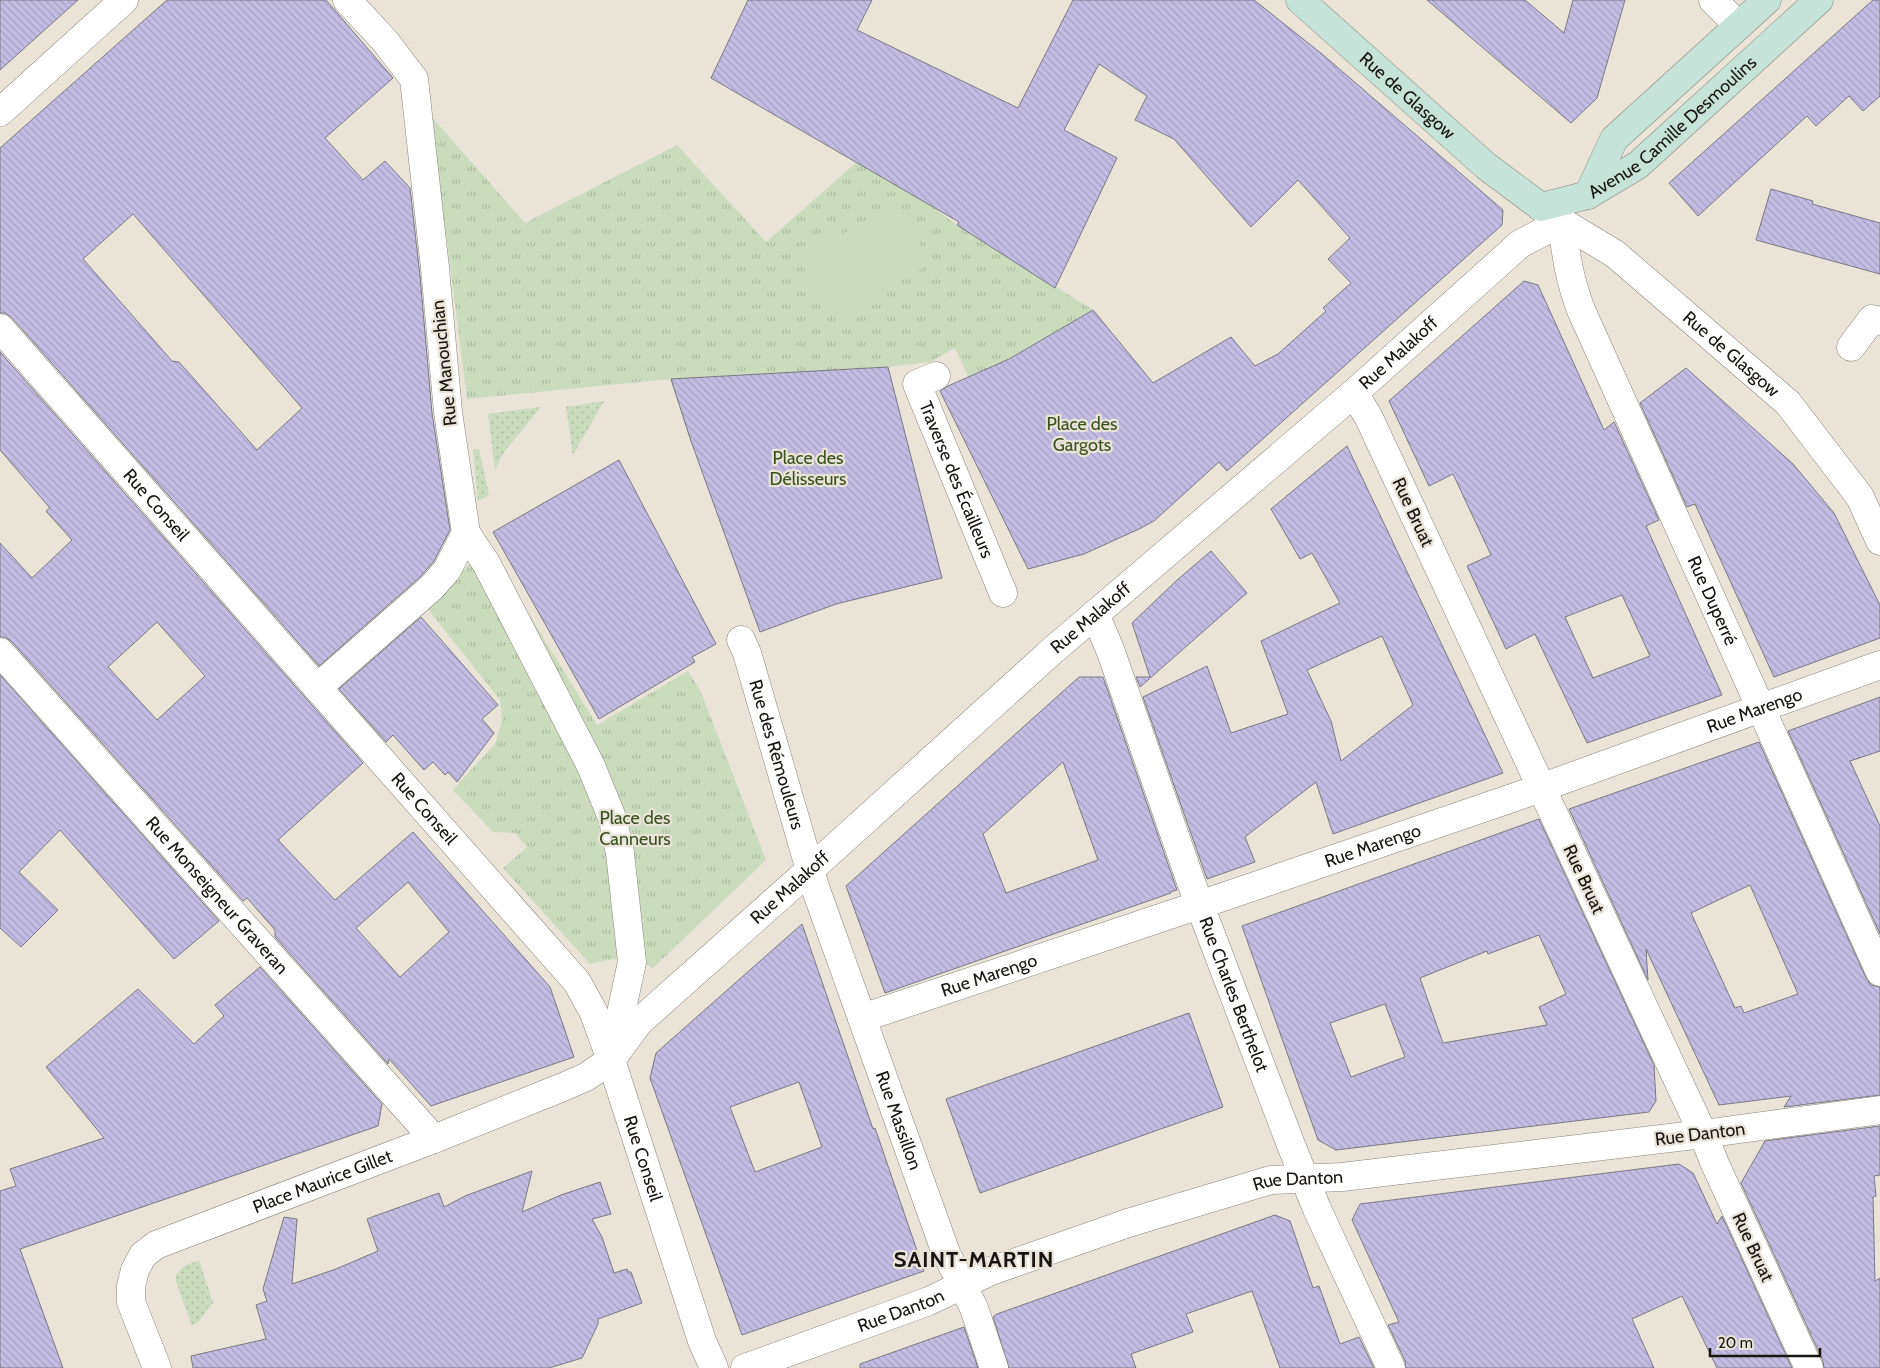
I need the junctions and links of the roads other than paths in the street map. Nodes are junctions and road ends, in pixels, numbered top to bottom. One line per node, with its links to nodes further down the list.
1 (124, 0): 8 (street)
2 (348, 0): 16 (street, Rue Manouchian)
3 (1300, 0): 10 (main road, Rue de Glasgow)
4 (1713, 0): 7 (street)
5 (1767, 0): 7 (main road, Avenue Camille Desmoulins)
6 (1820, 0): 9 (main road, Avenue Camille Desmoulins)
7 (1738, 25): 9 (main road, Avenue Camille Desmoulins)
8 (0, 112)
9 (1588, 195): 10 (main road)
10 (1552, 215): 15 (street, Rue Malakoff); 17 (street, Rue de Glasgow); 24 (street, Rue Duperré)
11 (1880, 321): 13 (street)
12 (0, 328): 23 (street, Rue Conseil)
13 (1851, 347)
14 (936, 376): 18 (street, Traverse des Écailleurs)
15 (1354, 393): 19 (street, Rue Malakoff); 25 (street, Rue Bruat)
16 (466, 533): 23 (street); 30 (street)
17 (1880, 541)
18 (1003, 593)
19 (1095, 614): 26 (street, Rue Malakoff); 27 (street, Rue Charles Berthelot)
20 (741, 640): 26 (street, Rue des Rémouleurs)
21 (0, 652): 33 (street, Rue Monseigneur Graveran)
22 (1880, 665): 24 (street, Rue Marengo)
23 (317, 688): 30 (street, Rue Conseil)
24 (1762, 707): 25 (street, Rue Marengo); 28 (street, Rue Duperré)
25 (1540, 788): 27 (street, Rue Marengo); 32 (street, Rue Bruat)
26 (810, 870): 29 (street, Rue Massillon); 30 (street, Rue Malakoff)
27 (1201, 905): 29 (street, Rue Marengo); 34 (street, Rue Charles Berthelot)
28 (1880, 972)
29 (862, 1018): 35 (street, Rue Massillon)
30 (611, 1060): 33 (street, Place Maurice Gillet); 37 (street, Rue Conseil)
31 (1880, 1110): 32 (street, Rue Danton)
32 (1703, 1134): 34 (street, Rue Danton); 41 (street, Rue Bruat)
33 (434, 1139): 36 (street, Place Maurice Gillet)
34 (1305, 1178): 35 (street, Rue Danton); 40 (street, Rue Charles Berthelot)
35 (961, 1284): 38 (street, Rue Danton); 39 (street, Rue Massillon)
36 (157, 1368)
37 (714, 1368)
38 (744, 1368)
39 (994, 1368)
40 (1391, 1368)
41 (1809, 1368)

